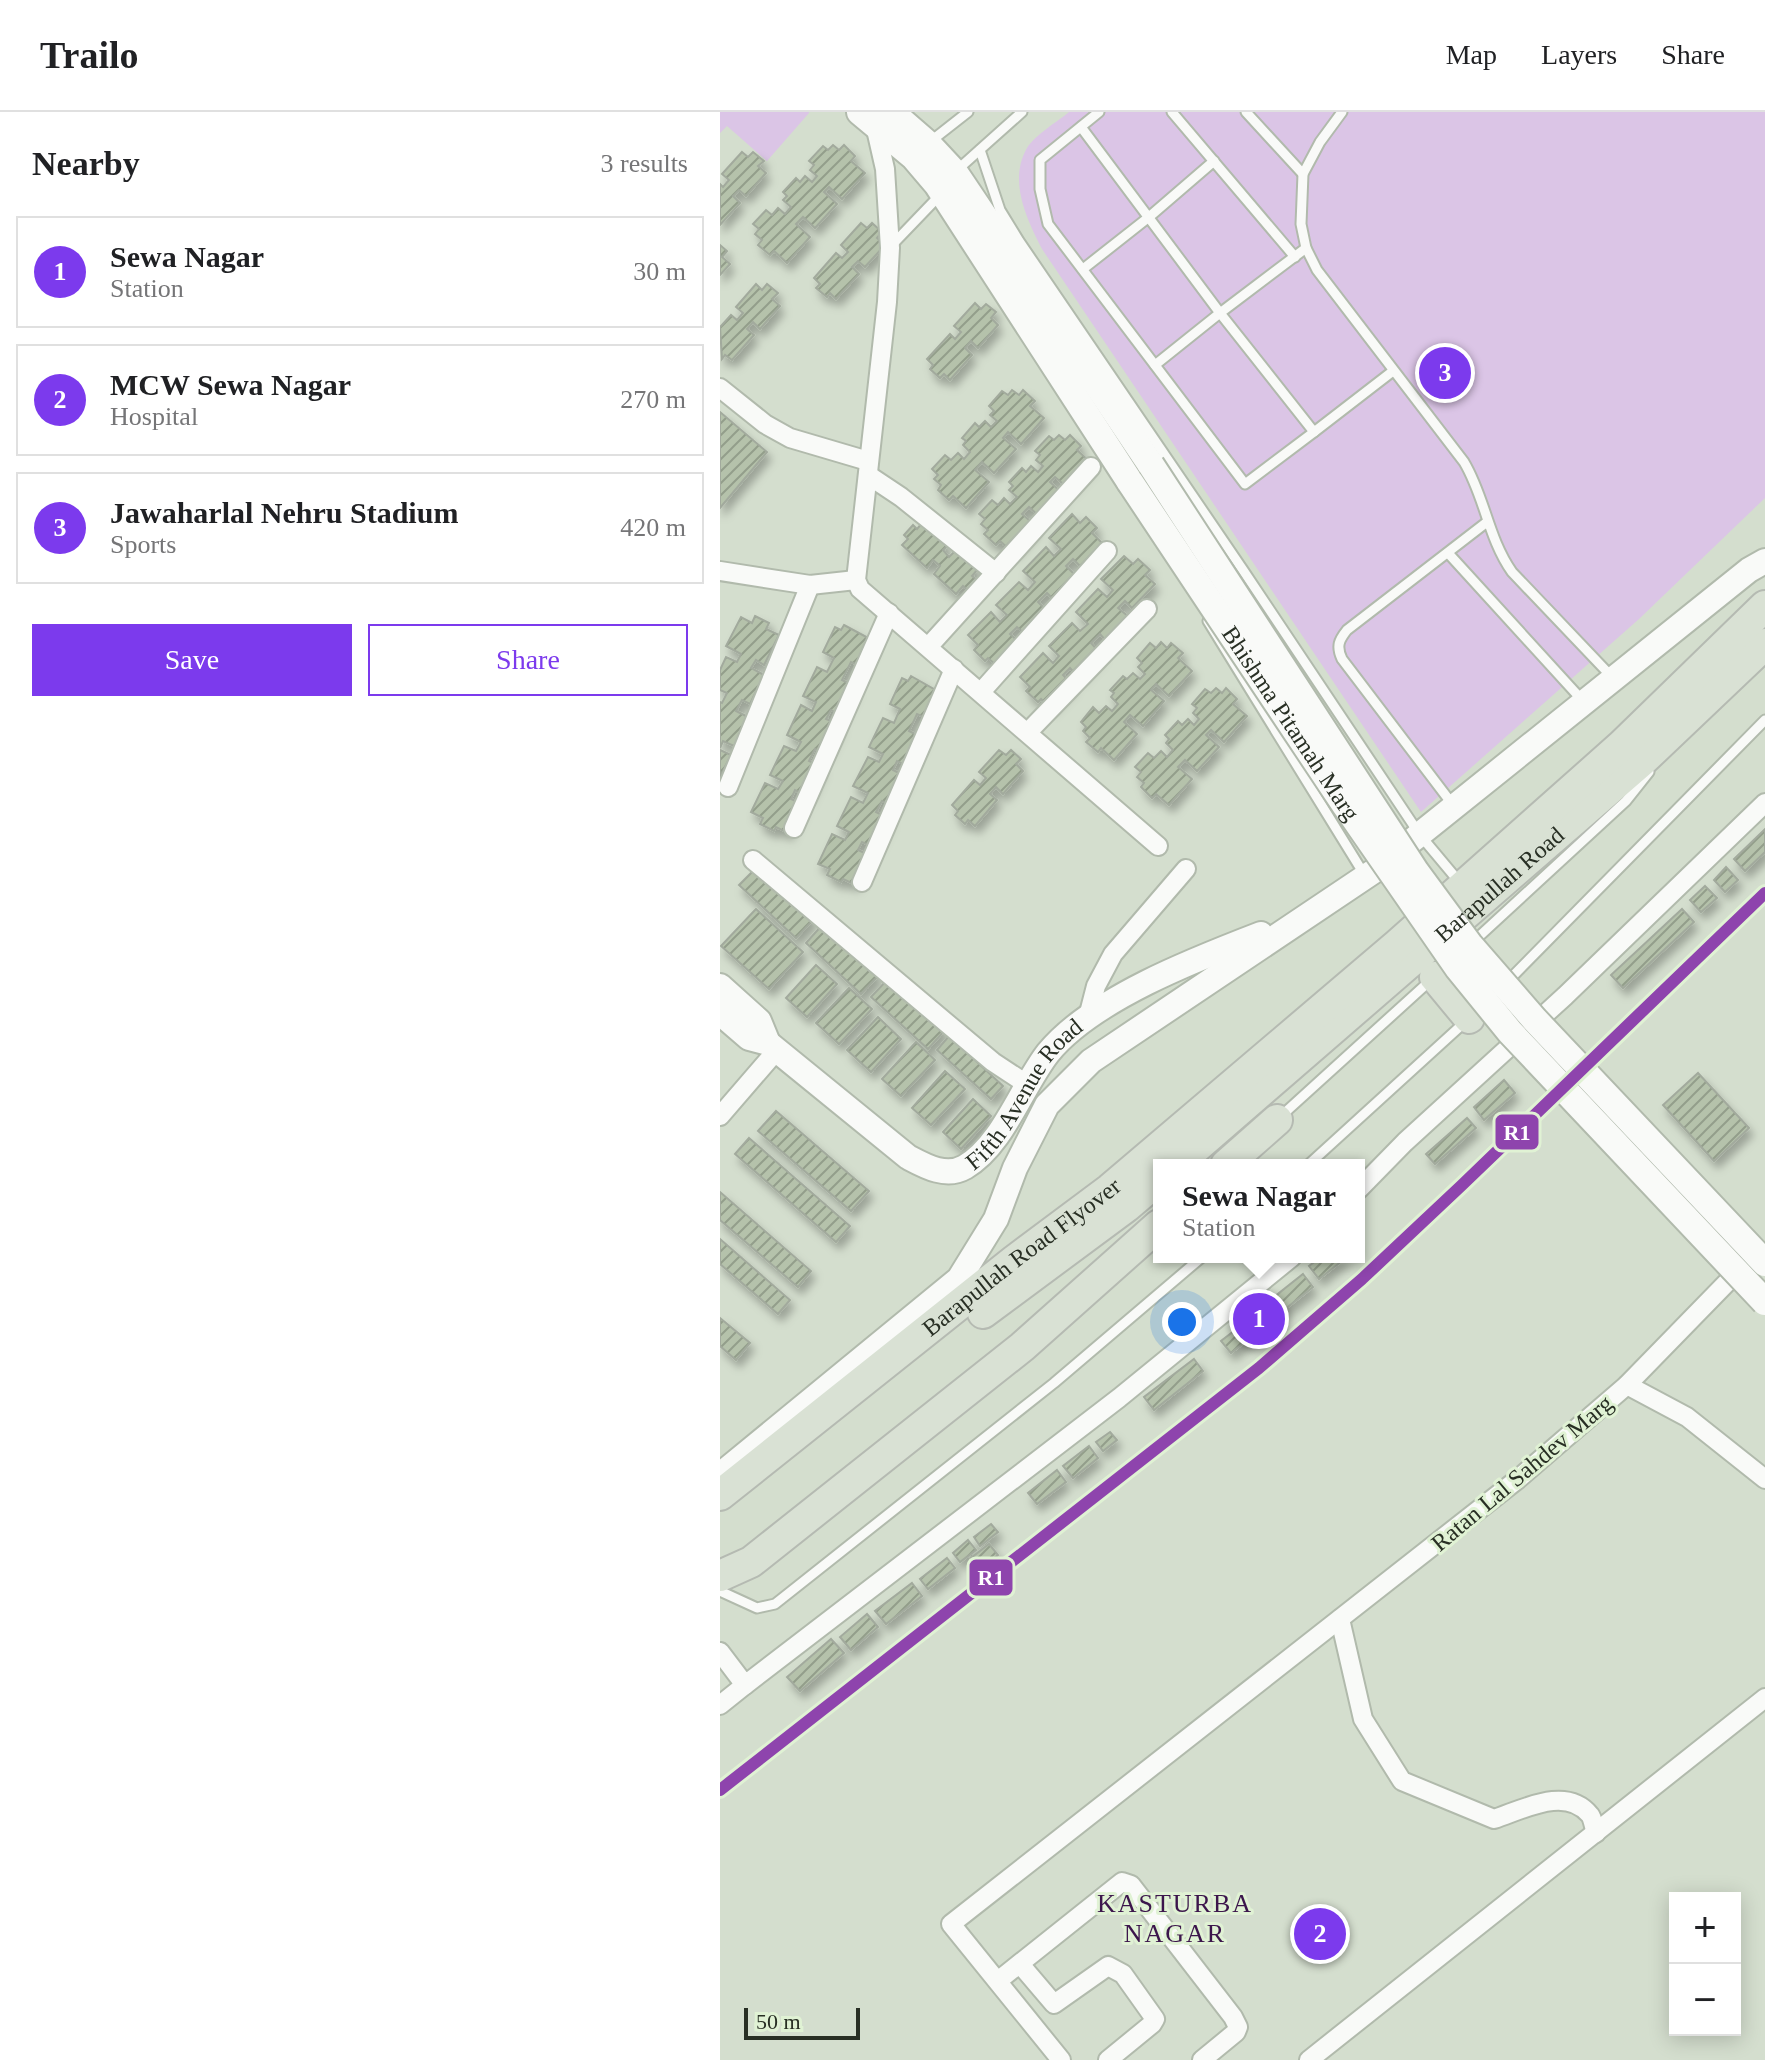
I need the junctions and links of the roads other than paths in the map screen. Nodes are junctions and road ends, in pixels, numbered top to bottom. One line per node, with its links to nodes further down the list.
1 (968, 112): 9 (lane)
2 (1022, 112): 10 (lane)
3 (1099, 112): 8 (lane)
4 (1172, 112): 11 (lane)
5 (1246, 112): 12 (lane)
6 (1342, 112): 12 (lane)
7 (875, 116): 9 (main road, Bhishma Pitamah Marg); 13 (main road, Bhishma Pitamah Marg); 16 (street)
8 (1081, 127): 14 (lane); 19 (lane)
9 (928, 144): 13 (main road, Bhishma Pitamah Marg)
10 (980, 150): 13 (lane); 15 (lane)
11 (1214, 161): 14 (lane); 18 (lane)
12 (1303, 174): 17 (lane)
13 (949, 183): 15 (main road, Bhishma Pitamah Marg); 16 (lane); 27 (main road, Bhishma Pitamah Marg)
14 (1149, 217): 19 (lane); 20 (lane)
15 (1013, 246): 54 (lane); 86 (main road, Bhishma Pitamah Marg, bridge)
16 (890, 248): 26 (street)
17 (1306, 248): 18 (lane); 22 (lane)
18 (1295, 257): 20 (lane)
19 (1083, 269): 21 (lane)
20 (1220, 313): 21 (lane); 24 (lane)
21 (1155, 365): 24 (lane)
22 (1393, 371): 24 (lane); 28 (lane)
23 (720, 388): 26 (street)
24 (1314, 432)
25 (1091, 467): 33 (street)
26 (868, 468): 33 (street); 34 (street)
27 (1130, 482): 36 (lane); 87 (main road, Bhishma Pitamah Marg, bridge)
28 (1487, 522): 30 (lane); 44 (lane)
29 (1107, 551): 45 (street)
30 (1448, 553): 47 (lane); 52 (lane)
31 (1765, 561): 44 (street)
32 (720, 571): 35 (street)
33 (996, 573): 42 (street)
34 (856, 580): 35 (street); 39 (street)
35 (810, 585): 50 (street)
36 (1187, 588)
37 (1765, 606): 60 (highway, Barapullah Road)
38 (1147, 609): 49 (street)
39 (889, 613): 42 (street); 53 (street)
40 (1203, 614): 58 (lane)
41 (1765, 644): 46 (highway, Barapullah Road)
42 (929, 646): 43 (street)
43 (954, 669): 45 (street); 59 (street)
44 (1613, 679): 47 (street)
45 (981, 692): 49 (street)
46 (1708, 698): 62 (lane); 71 (highway, Barapullah Road)
47 (1585, 702): 52 (street)
48 (1765, 720): 66 (lane)
49 (1028, 732): 55 (street)
50 (728, 787)
51 (1765, 803): 80 (street)
52 (1455, 806): 54 (street)
53 (794, 828)
54 (1420, 835): 58 (street); 60 (lane)
55 (1158, 846)
56 (753, 860): 68 (street)
57 (1186, 869): 65 (street)
58 (1365, 877): 61 (street)
59 (862, 882)
60 (1462, 886): 74 (highway, Barapullah Road Flyover)
61 (1301, 920): 65 (street, Fifth Avenue Road); 89 (street)
62 (1435, 977): 66 (highway); 72 (lane)
63 (720, 986): 67 (street, Fifth Avenue Road)
64 (720, 1013): 67 (street, Fifth Avenue Road)
65 (1088, 1017): 68 (street, Fifth Avenue Road)
66 (1469, 1018): 77 (lane)
67 (772, 1047): 68 (street, Fifth Avenue Road); 69 (street)
68 (1028, 1085)
69 (726, 1096): 70 (street)
70 (720, 1116)
71 (1229, 1119): 73 (highway); 75 (highway, Barapullah Road Flyover)
72 (1277, 1120): 73 (highway)
73 (1250, 1144): 76 (highway)
74 (1161, 1159)
75 (1183, 1159)
76 (1233, 1159)
77 (1315, 1159)
78 (1153, 1166): 81 (highway, Barapullah Road Flyover)
79 (1153, 1179): 81 (highway, Barapullah Road Flyover)
80 (1365, 1183)
81 (1118, 1198): 91 (highway, Barapullah Road Flyover); 92 (highway, Barapullah Road Flyover)
82 (1153, 1230): 93 (highway)
83 (1765, 1244): 88 (street, Ratan Lal Sahdev Marg)
84 (1195, 1263): 94 (lane)
85 (1285, 1263): 97 (street)
86 (1765, 1263)
87 (1765, 1302)
88 (1627, 1385): 90 (street); 95 (street, Ratan Lal Sahdev Marg)
89 (720, 1475)
90 (1765, 1479)
91 (720, 1495)
92 (720, 1519)
93 (720, 1576)
94 (720, 1591)
95 (1340, 1619): 100 (street); 102 (street, Ratan Lal Sahdev Marg)
96 (720, 1652): 97 (street)
97 (745, 1685): 98 (street)
98 (720, 1705)
99 (1761, 1710): 100 (street)
100 (1596, 1833): 105 (street)
101 (1020, 1964): 102 (street); 103 (street); 108 (street)
102 (999, 1980): 104 (street)
103 (1054, 2004): 104 (street); 107 (street)
104 (1031, 2021): 106 (street)
105 (1320, 2057)
106 (1061, 2060)
107 (1108, 2060)
108 (1202, 2060)

